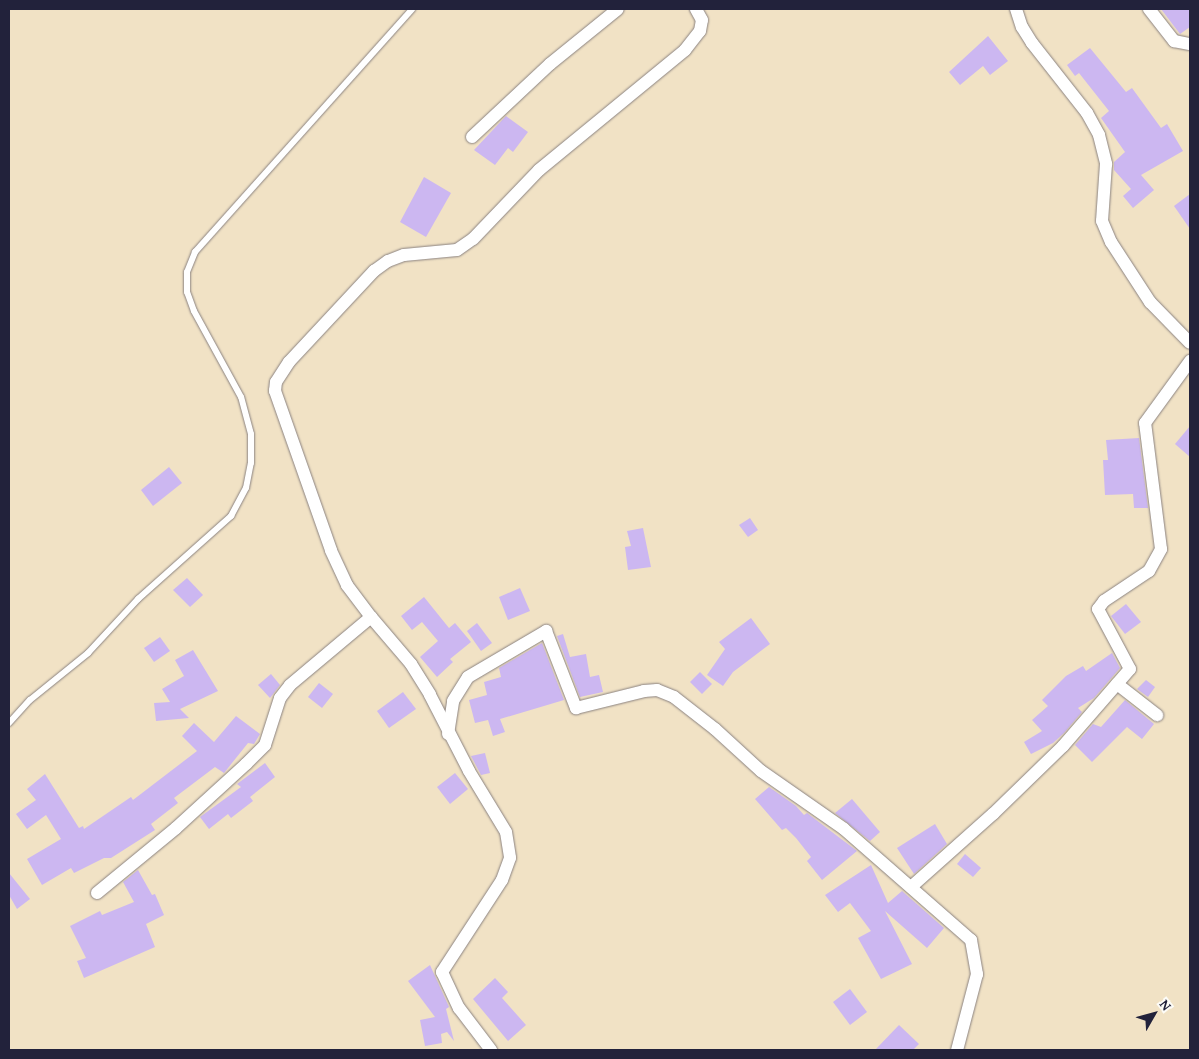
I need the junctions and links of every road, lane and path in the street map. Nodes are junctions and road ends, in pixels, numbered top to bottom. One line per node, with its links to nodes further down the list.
1 (412, 9): 13 (lane)
2 (618, 9): 7 (street)
3 (696, 9): 10 (street)
4 (1016, 9): 8 (street)
5 (1149, 9): 6 (street)
6 (1190, 44)
7 (472, 137)
8 (1190, 343)
9 (1190, 361): 11 (street)
10 (371, 617): 14 (street); 16 (street)
11 (1117, 684): 12 (street); 15 (street)
12 (1157, 715)
13 (9, 723)
14 (448, 734): 15 (street); 17 (street)
15 (911, 887): 18 (street)
16 (97, 893)
17 (491, 1050)
18 (957, 1050)

